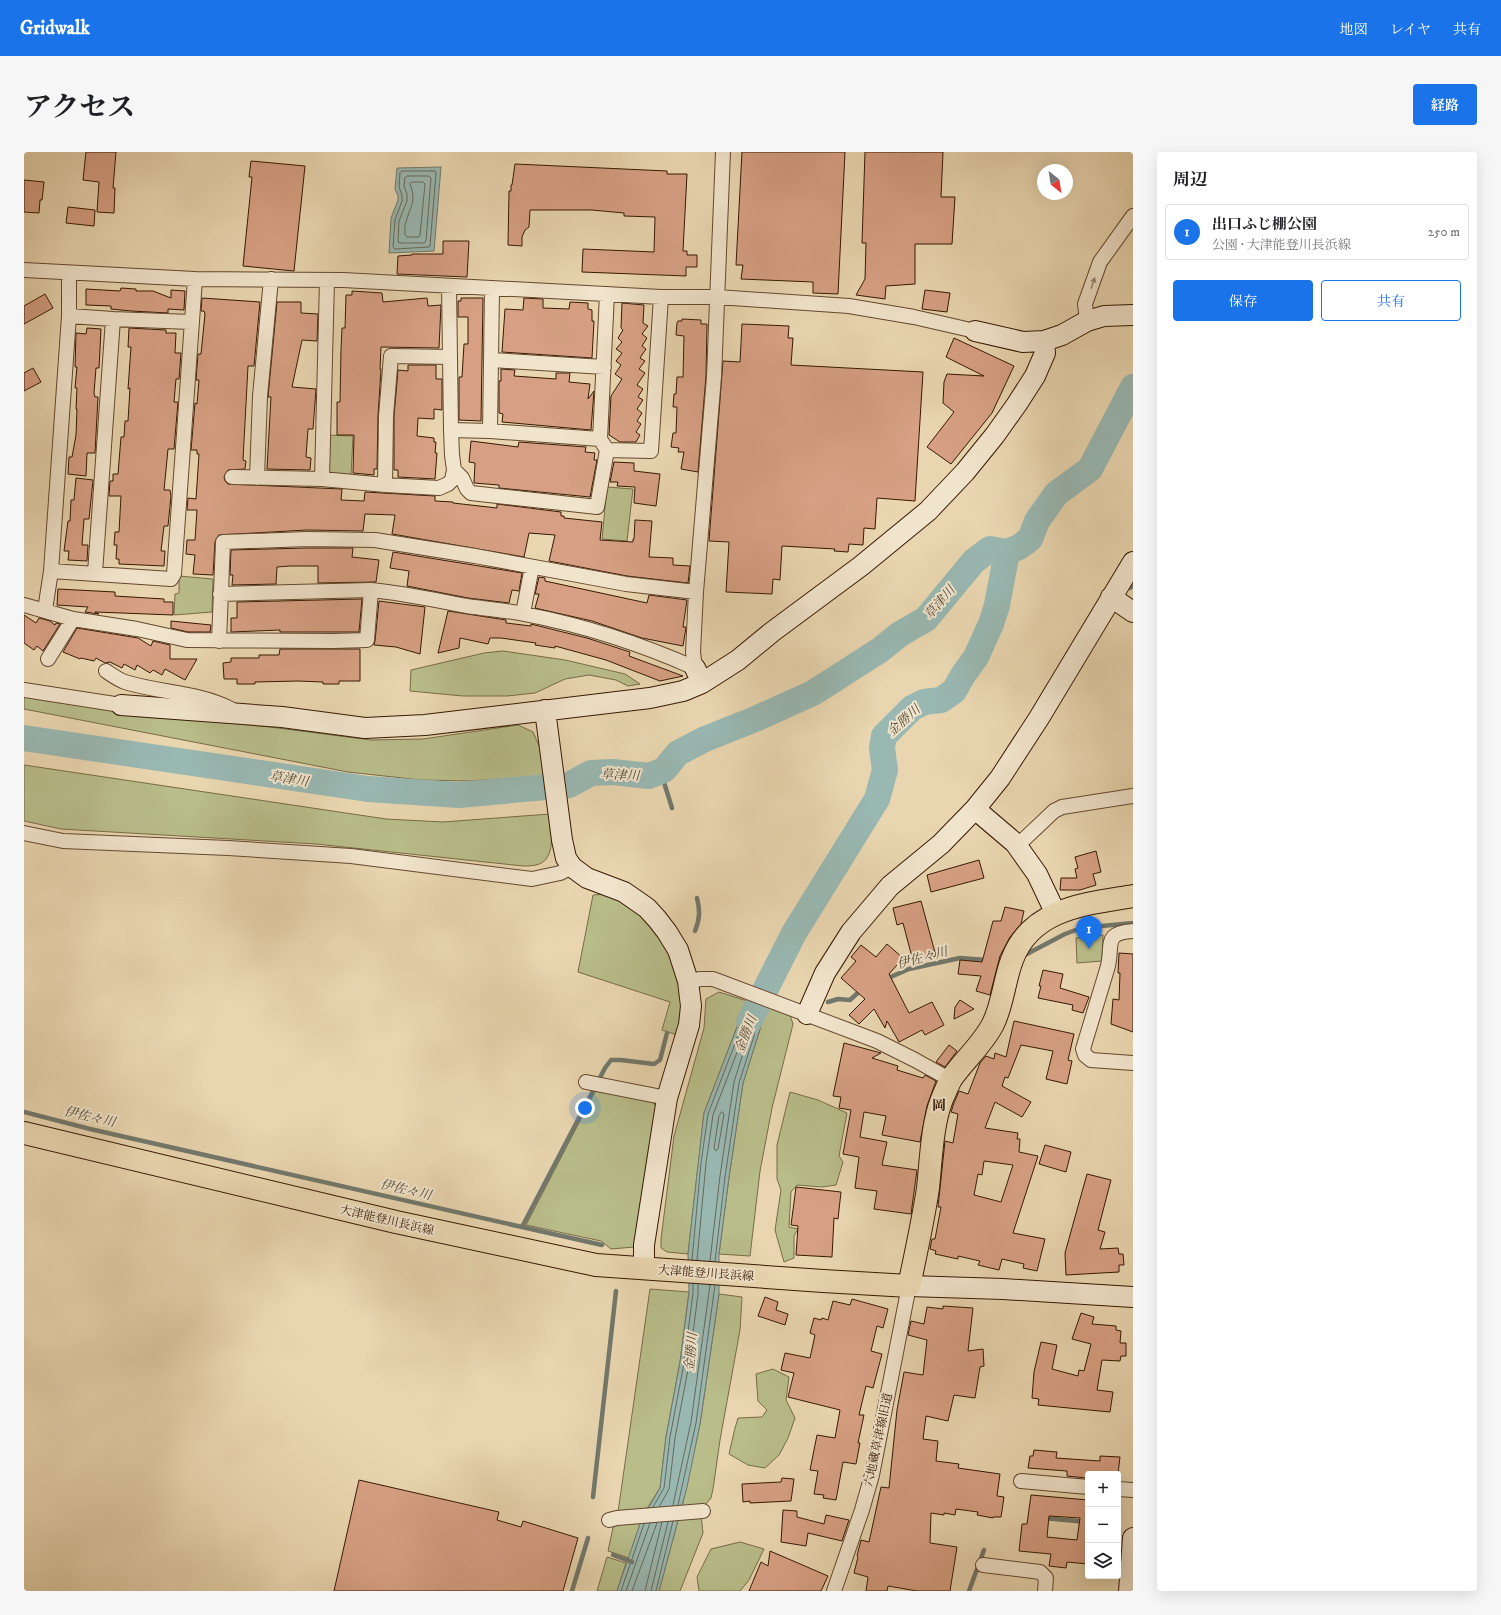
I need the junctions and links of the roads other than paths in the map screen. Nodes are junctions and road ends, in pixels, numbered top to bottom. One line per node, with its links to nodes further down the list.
1 (723, 152): 12 (street)
2 (1133, 216): 15 (street, one-way to 2)
3 (24, 270): 4 (street)
4 (69, 273): 5 (street); 14 (street)
5 (195, 279): 6 (street); 17 (street)
6 (271, 279): 7 (street); 28 (street)
7 (327, 280): 8 (street); 29 (street)
8 (449, 286): 9 (street); 20 (street)
9 (492, 289): 10 (street); 21 (street)
10 (607, 294): 11 (street); 22 (street)
11 (661, 297): 12 (street); 25 (street)
12 (717, 297): 18 (street); 36 (street)
13 (1133, 315): 15 (street)
14 (69, 316): 16 (street); 33 (street)
15 (1095, 319): 19 (street)
16 (114, 320): 17 (street); 34 (street)
17 (191, 322): 34 (street)
18 (975, 331): 19 (street)
19 (1044, 341): 47 (street)
20 (450, 357): 23 (street); 30 (street)
21 (492, 360): 22 (street); 24 (street)
22 (604, 367): 25 (street)
23 (451, 430): 24 (street); 26 (street)
24 (490, 431): 25 (street)
25 (603, 444): 26 (street)
26 (454, 470): 30 (street)
27 (232, 476): 28 (street)
28 (257, 478): 29 (street)
29 (322, 479): 30 (street)
30 (385, 485)
31 (1133, 562): 38 (street)
32 (532, 567): 36 (street); 37 (street); 42 (street)
33 (51, 571): 34 (street); 40 (street)
34 (95, 574)
35 (371, 590): 37 (street); 42 (street); 44 (street)
36 (696, 592): 47 (street)
37 (220, 594): 44 (street)
38 (1111, 597): 41 (street); 53 (street)
39 (24, 605): 40 (street)
40 (44, 610): 43 (street)
41 (1133, 612)
42 (523, 613): 47 (street)
43 (73, 619): 44 (street); 45 (street)
44 (219, 641)
45 (48, 659)
46 (106, 671): 51 (street)
47 (698, 676): 50 (street)
48 (24, 690): 49 (street)
49 (121, 705): 51 (street)
50 (545, 710): 51 (street); 56 (street)
51 (239, 713)
52 (1133, 796): 55 (street)
53 (975, 809): 55 (street); 61 (street)
54 (24, 833): 56 (street)
55 (1017, 846): 58 (street)
56 (572, 867): 60 (street)
57 (1133, 896): 58 (main road)
58 (1056, 914): 63 (main road)
59 (1133, 931): 62 (street)
60 (688, 981): 61 (street); 65 (street)
61 (804, 1013): 63 (street)
62 (1133, 1063)
63 (951, 1080): 68 (main road)
64 (586, 1082): 65 (street)
65 (667, 1098): 67 (street)
66 (24, 1133): 67 (main road, 大津能登川長浜線)
67 (653, 1270): 68 (main road, 大津能登川長浜線)
68 (909, 1286): 69 (street); 79 (street, 六地蔵草津線旧道)
69 (1133, 1297)
70 (1021, 1481): 71 (street)
71 (1085, 1487)
72 (1121, 1489): 73 (street)
73 (1133, 1490)
74 (703, 1511): 75 (street)
75 (613, 1519)
76 (1133, 1538): 77 (street)
77 (1132, 1564): 81 (street)
78 (983, 1565): 80 (street)
79 (834, 1591)
80 (1045, 1591)
81 (1129, 1591)

